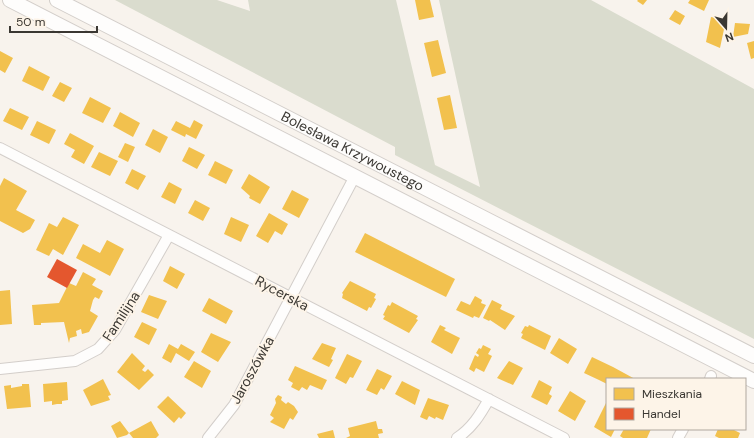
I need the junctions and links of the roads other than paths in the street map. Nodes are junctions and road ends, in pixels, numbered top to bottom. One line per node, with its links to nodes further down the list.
1 (10, 0): 3 (main road, Bolesława Krzywoustego)
2 (59, 1): 3 (main road, Bolesława Krzywoustego); 8 (main road, Bolesława Krzywoustego)
3 (49, 20): 5 (main road, Bolesława Krzywoustego)
4 (0, 148): 6 (street, Rycerska)
5 (355, 176): 7 (street, Jaroszówka); 9 (main road, Bolesława Krzywoustego)
6 (169, 234): 7 (street, Rycerska); 11 (street, Familijna)
7 (291, 299): 13 (street, Rycerska); 14 (street, Jaroszówka)
8 (645, 300): 9 (main road); 10 (main road, Bolesława Krzywoustego)
9 (630, 317): 12 (main road, Bolesława Krzywoustego)
10 (754, 356)
11 (0, 369)
12 (754, 381)
13 (489, 399): 15 (street); 16 (street, Rycerska)
14 (208, 438)
15 (457, 438)
16 (564, 438)

